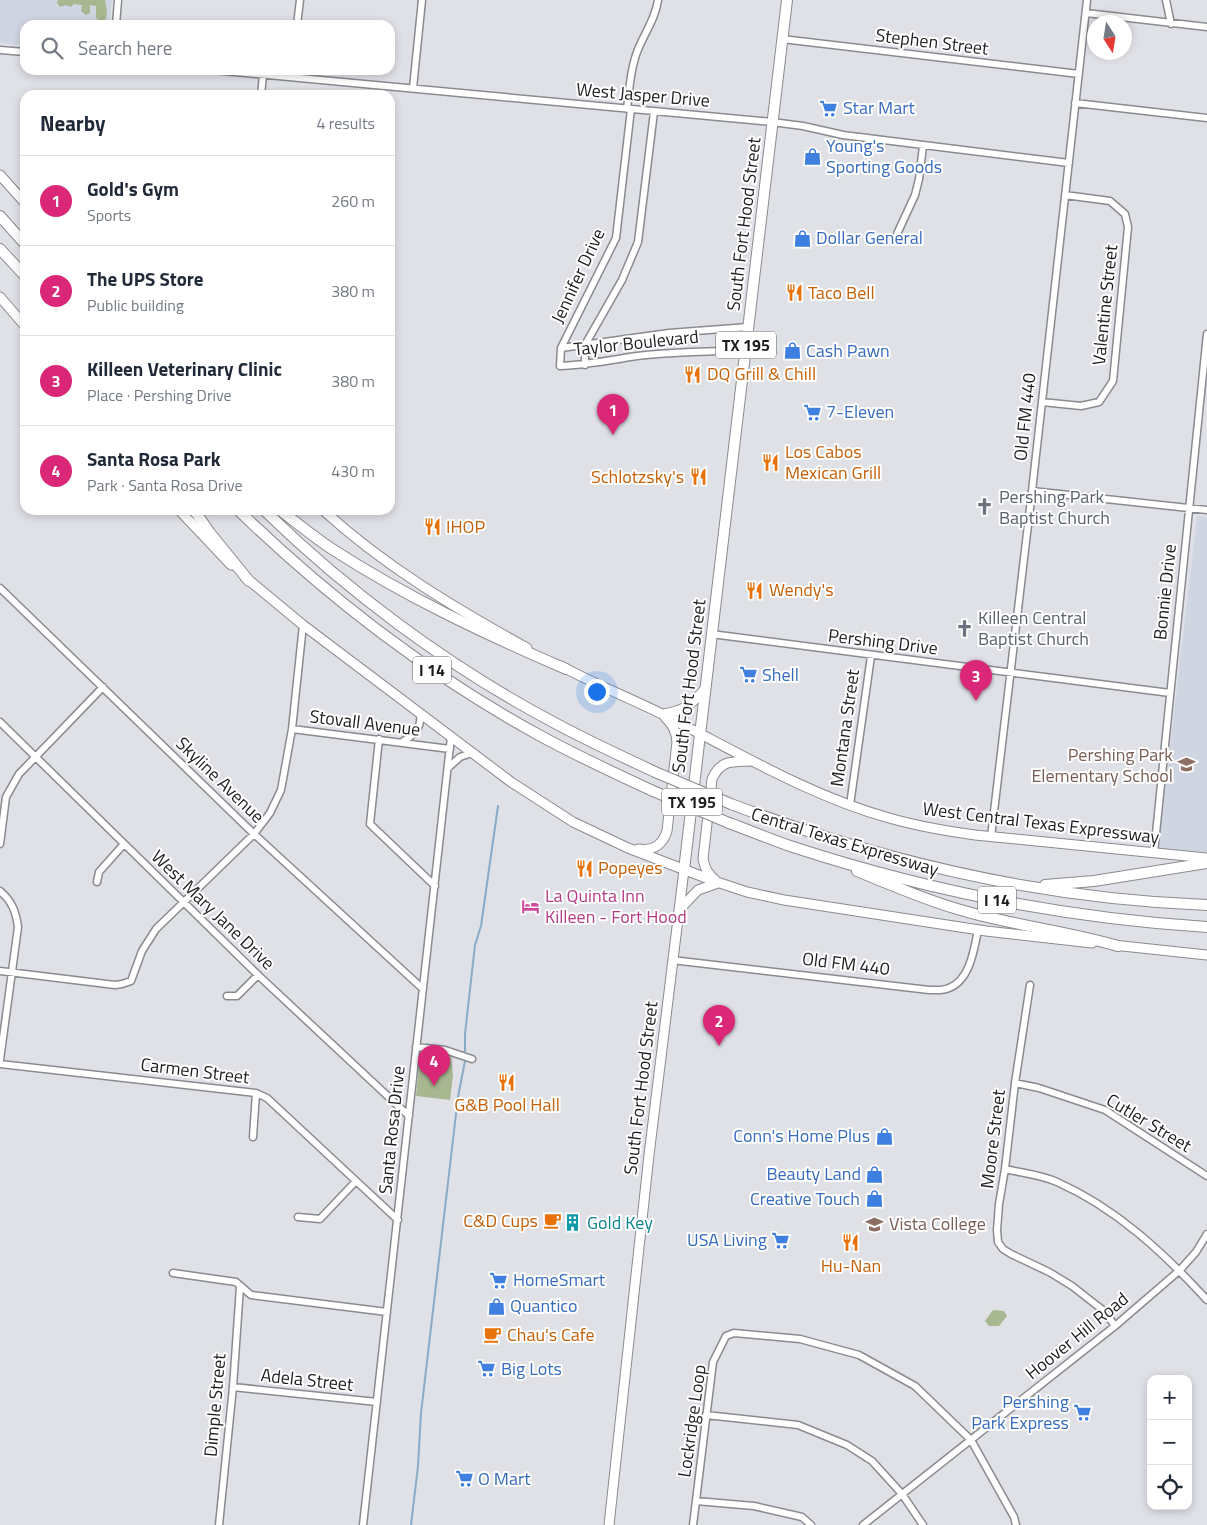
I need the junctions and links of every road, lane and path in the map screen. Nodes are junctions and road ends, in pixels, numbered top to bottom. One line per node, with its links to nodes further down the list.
1 (118, 0): 9 (street)
2 (300, 0): 10 (street)
3 (422, 0): 19 (street)
4 (658, 0): 22 (street, Jennifer Drive)
5 (786, 0): 13 (highway, South Fort Hood Street / TX 195)
6 (1087, 0): 8 (street, Old FM 440)
7 (1166, 0): 11 (street)
8 (1086, 13): 11 (street); 16 (street, Old FM 440)
9 (116, 20)
10 (298, 20)
11 (1171, 24): 12 (street)
12 (1207, 27)
13 (782, 39): 16 (street, Stephen Street); 25 (highway, South Fort Hood Street / TX 195)
14 (0, 50): 15 (street)
15 (20, 52)
16 (1079, 74): 21 (street, Old FM 440)
17 (263, 75): 20 (street)
18 (301, 75): 19 (street, West Jasper Drive)
19 (413, 88): 22 (street, West Jasper Drive)
20 (261, 90)
21 (1075, 103): 24 (street); 27 (street, Old FM 440)
22 (629, 109): 23 (street, West Jasper Drive); 41 (street, Jennifer Drive)
23 (654, 112): 25 (street, West Jasper Drive); 40 (street, Jennifer Drive)
24 (1207, 118)
25 (772, 122): 26 (street, West Jasper Drive); 38 (highway, South Fort Hood Street / TX 195)
26 (923, 146): 27 (street, West Jasper Drive); 32 (street)
27 (1069, 163): 29 (street, Old FM 440)
28 (0, 175): 30 (main road)
29 (1065, 195): 45 (street, Old FM 440); 45 (street, Valentine Street)
30 (20, 197)
31 (0, 216): 33 (highway)
32 (897, 234)
33 (20, 238)
34 (0, 249): 35 (highway)
35 (20, 271)
36 (0, 297): 37 (main road)
37 (20, 320)
38 (748, 327): 40 (street, Taylor Boulevard); 42 (highway, South Fort Hood Street / TX 195)
39 (1207, 334): 47 (street, Bonnie Drive)
40 (585, 345): 41 (street, Taylor Boulevard); 43 (street, Jennifer Drive)
41 (561, 348): 44 (street, Jennifer Drive)
42 (745, 350): 43 (street, Taylor Boulevard); 58 (highway, South Fort Hood Street / TX 195)
43 (584, 365): 44 (street, Taylor Boulevard)
44 (560, 366)
45 (1042, 402): 46 (street, Old FM 440)
46 (1032, 491): 47 (street); 61 (street, Old FM 440)
47 (1189, 508): 48 (street); 64 (street, Bonnie Drive)
48 (1207, 510)
49 (184, 515): 55 (main road)
50 (197, 515): 55 (highway)
51 (243, 515): 83 (highway, Central Texas Expressway / I 14, bridge)
52 (269, 515): 92 (highway, Central Texas Expressway / I 14, bridge)
53 (287, 515): 60 (highway)
54 (329, 515): 60 (main road, West Central Texas Expressway)
55 (249, 581): 57 (main road)
56 (0, 588): 62 (street, Skyline Avenue)
57 (303, 625): 65 (main road); 68 (street, Stovall Avenue)
58 (711, 634): 59 (street, Pershing Drive); 63 (highway, South Fort Hood Street / TX 195)
59 (871, 656): 61 (street, Pershing Drive); 78 (street, Montana Street)
60 (566, 669): 66 (main road, West Central Texas Expressway)
61 (1011, 673): 64 (street, Pershing Drive); 80 (street, Old FM 440)
62 (103, 687): 75 (street); 79 (street, Skyline Avenue)
63 (705, 689): 66 (main road); 69 (highway, South Fort Hood Street / TX 195)
64 (1170, 693): 85 (street, Bonnie Drive)
65 (420, 714): 70 (main road); 72 (street)
66 (662, 714): 69 (main road, West Central Texas Expressway); 84 (main road)
67 (0, 722): 75 (street, West Mary Jane Drive)
68 (292, 730): 71 (street, Stovall Avenue); 79 (street)
69 (700, 733): 76 (main road, West Central Texas Expressway); 88 (highway, South Fort Hood Street / TX 195)
70 (451, 737): 73 (street, Santa Rosa Drive); 74 (main road)
71 (379, 739): 72 (street, Stovall Avenue); 91 (street)
72 (401, 742): 73 (street, Stovall Avenue)
73 (450, 748): 77 (street, Santa Rosa Drive)
74 (472, 753): 77 (street); 84 (main road)
75 (35, 756): 81 (street); 82 (street, West Mary Jane Drive)
76 (754, 761): 78 (main road, West Central Texas Expressway); 90 (main road)
77 (448, 768): 91 (street, Santa Rosa Drive)
78 (850, 805): 80 (main road, West Central Texas Expressway)
79 (254, 834): 94 (street); 106 (street, Skyline Avenue)
80 (991, 837): 85 (main road, West Central Texas Expressway)
81 (0, 844)
82 (124, 844): 89 (street); 94 (street, West Mary Jane Drive)
83 (793, 847): 97 (highway, Central Texas Expressway / I 14); 99 (highway)
84 (628, 848): 88 (main road)
85 (1154, 853): 86 (main road, West Central Texas Expressway)
86 (1207, 858)
87 (1207, 863): 92 (highway)
88 (684, 870): 90 (main road); 96 (main road, South Fort Hood Street / TX 195)
89 (97, 882)
90 (718, 883): 96 (main road); 98 (main road)
91 (435, 886): 106 (street, Santa Rosa Drive)
92 (1025, 886): 95 (highway, Central Texas Expressway / I 14)
93 (0, 892): 103 (street)
94 (183, 901): 103 (street); 104 (street, West Mary Jane Drive)
95 (1207, 905)
96 (678, 910): 101 (main road, South Fort Hood Street / TX 195)
97 (1207, 927)
98 (978, 930): 99 (main road); 101 (street, Old FM 440)
99 (1118, 946): 100 (main road)
100 (1207, 955)
101 (672, 960): 136 (main road, South Fort Hood Street / TX 195)
102 (0, 971): 103 (street)
103 (12, 973): 110 (street)
104 (258, 976): 107 (street); 114 (street, West Mary Jane Drive)
105 (1030, 985): 112 (street, Moore Street)
106 (424, 990): 108 (street, Santa Rosa Drive)
107 (227, 996)
108 (416, 1047): 109 (street); 114 (street, Santa Rosa Drive)
109 (472, 1059)
110 (0, 1060)
111 (0, 1064): 113 (street, Carmen Street)
112 (1015, 1083): 116 (street, Moore Street); 117 (street, Cutler Street)
113 (256, 1094): 115 (street); 118 (street, Carmen Street)
114 (409, 1116): 120 (street, Santa Rosa Drive)
115 (253, 1137)
116 (1005, 1169): 122 (street); 127 (street, Moore Street)
117 (1207, 1176)
118 (356, 1181): 119 (street); 120 (street, Carmen Street)
119 (298, 1217)
120 (398, 1220): 126 (street, Santa Rosa Drive)
121 (1207, 1234): 122 (street, Hoover Hill Road)
122 (1180, 1270): 125 (street); 127 (street, Hoover Hill Road)
123 (173, 1272): 124 (street)
124 (240, 1287): 126 (street); 128 (street, Dimple Street)
125 (1207, 1300)
126 (387, 1312): 129 (street, Santa Rosa Drive)
127 (1115, 1326): 131 (street, Hoover Hill Road)
128 (233, 1387): 129 (street, Adela Street); 134 (street, Dimple Street)
129 (377, 1402): 135 (street, Santa Rosa Drive)
130 (706, 1415): 131 (street, Lockridge Loop); 132 (street); 133 (street, Lockridge Loop)
131 (971, 1440): 132 (street, Hoover Hill Road); 141 (street, Lockridge Loop)
132 (902, 1494): 139 (street, Hoover Hill Road); 140 (street)
133 (696, 1501): 137 (street, Lockridge Loop); 138 (street)
134 (218, 1525)
135 (363, 1525)
136 (609, 1525)
137 (693, 1525)
138 (811, 1525)
139 (863, 1525)
140 (923, 1525)
141 (1016, 1525)

